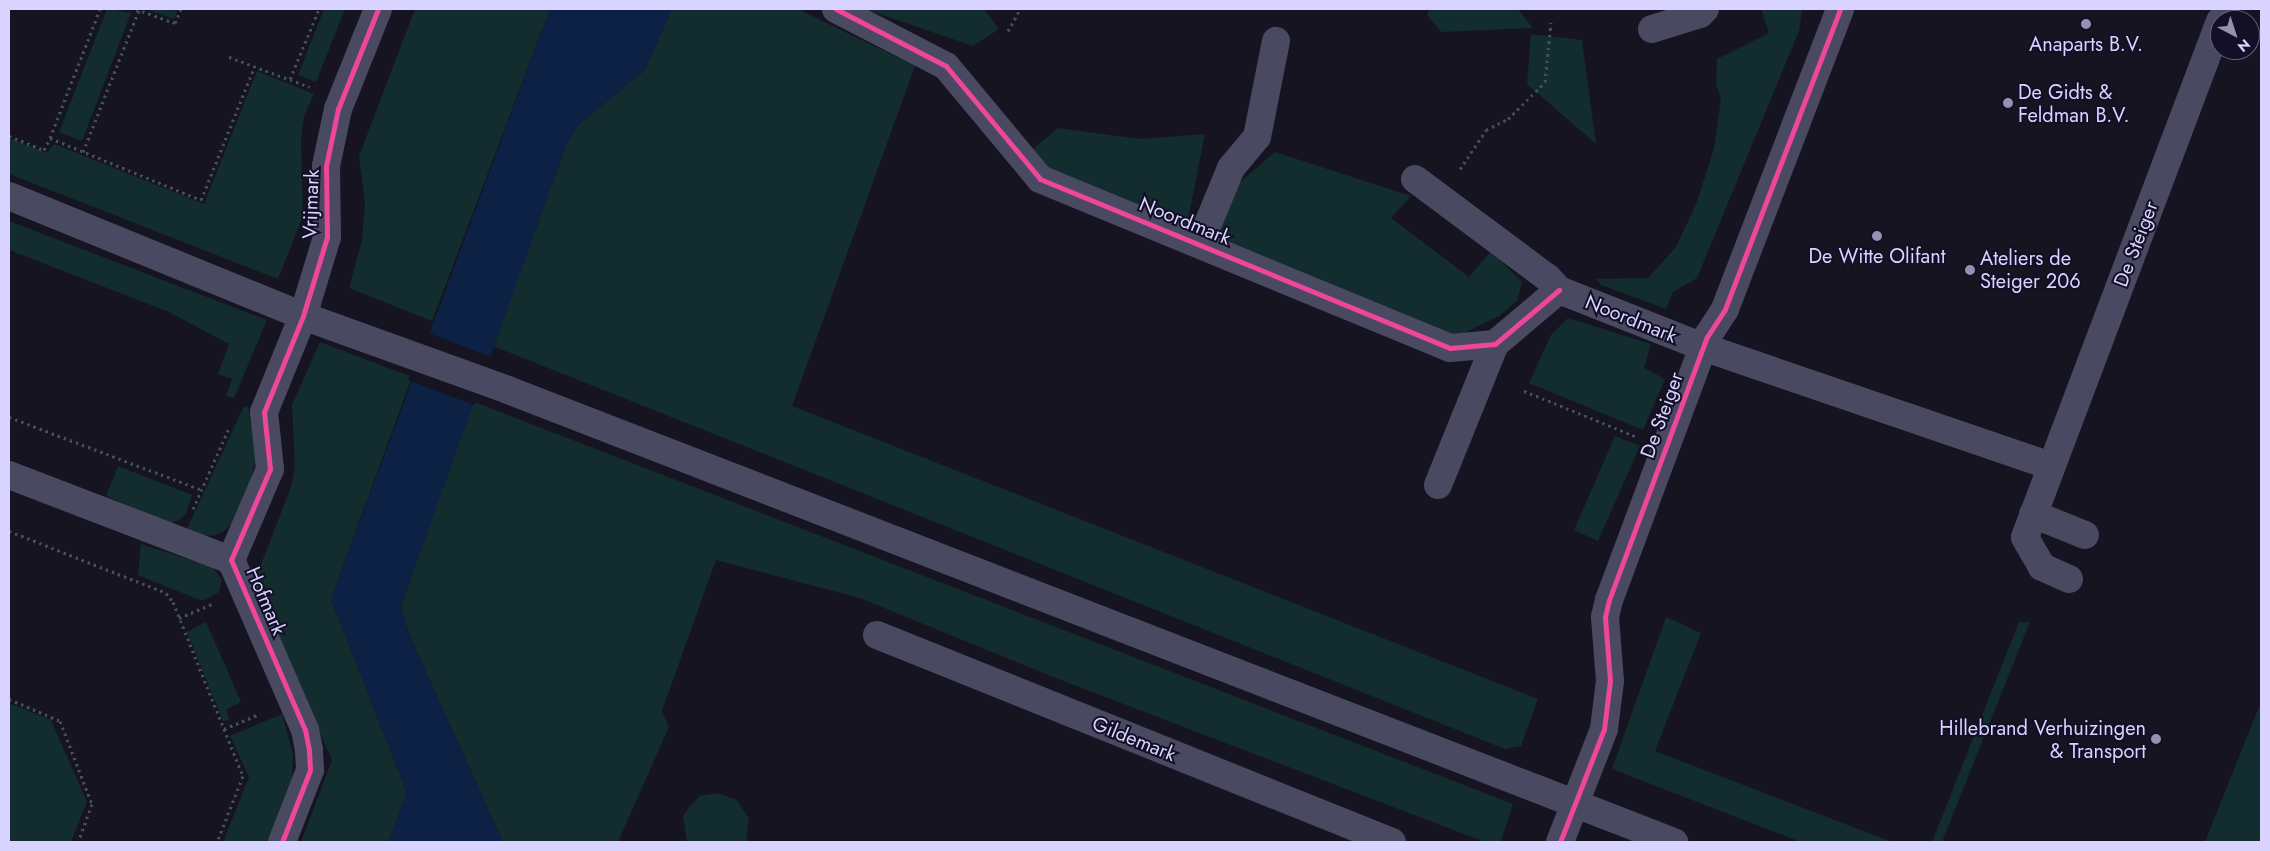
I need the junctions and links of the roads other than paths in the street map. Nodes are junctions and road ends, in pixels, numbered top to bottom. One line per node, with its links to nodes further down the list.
1 (378, 9): 12 (street, Vrijmark)
2 (836, 9): 10 (street, Noordmark)
3 (1705, 9): 5 (street)
4 (1840, 9): 14 (street, De Steiger)
5 (1652, 29)
6 (1276, 40): 10 (street, Noordmark)
7 (2210, 47): 15 (street, De Steiger)
8 (1416, 179): 11 (street, Noordmark)
9 (9, 196): 12 (street)
10 (1200, 243): 13 (street, Noordmark)
11 (1559, 290): 13 (street, Noordmark); 14 (street, Noordmark)
12 (303, 316): 20 (street, Hofmark); 23 (street)
13 (1494, 344): 17 (street, Noordmark)
14 (1703, 347): 15 (street); 23 (street, De Steiger)
15 (2050, 466): 18 (street, De Steiger)
16 (9, 475): 20 (street, Hofmark)
17 (1438, 485)
18 (2033, 514): 19 (street); 21 (street, De Steiger)
19 (2085, 534)
20 (231, 560): 24 (street, Hofmark)
21 (2069, 579)
22 (877, 636): 25 (street, Gildemark)
23 (1575, 804): 26 (street, De Steiger); 27 (street)
24 (282, 842)
25 (1392, 842)
26 (1560, 842)
27 (1674, 842)

